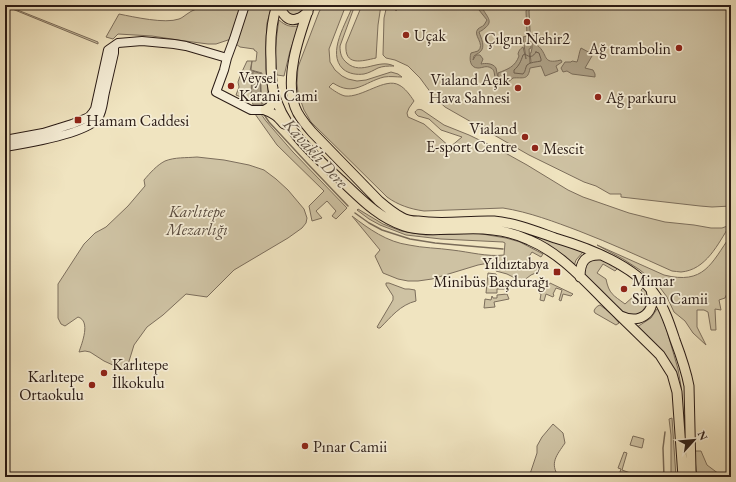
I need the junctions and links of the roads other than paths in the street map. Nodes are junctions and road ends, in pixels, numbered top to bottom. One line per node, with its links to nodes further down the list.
1 (244, 5): 6 (main road)
2 (277, 5): 7 (main road)
3 (280, 5): 4 (main road)
4 (309, 8): 12 (main road)
5 (114, 46): 6 (main road); 10 (main road); 11 (main road)
6 (227, 58): 8 (main road)
7 (273, 89): 8 (main road); 9 (main road)
8 (265, 110): 9 (main road)
9 (298, 137): 13 (main road)
10 (5, 140)
11 (5, 147)
12 (601, 255): 13 (main road); 14 (main road)
13 (580, 277): 16 (main road)
14 (650, 288): 15 (main road); 19 (main road)
15 (649, 313): 16 (main road); 17 (main road)
16 (618, 314): 17 (main road)
17 (631, 327): 18 (main road)
18 (683, 477)
19 (692, 477)

